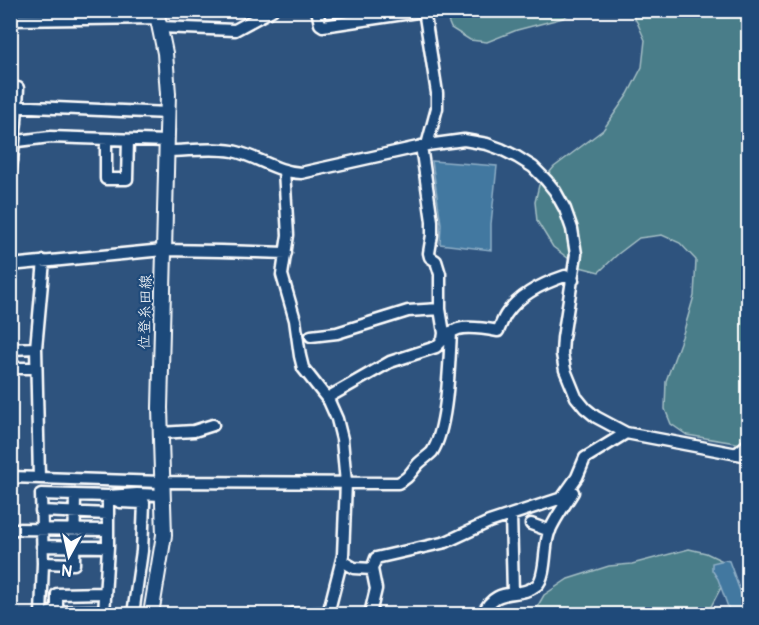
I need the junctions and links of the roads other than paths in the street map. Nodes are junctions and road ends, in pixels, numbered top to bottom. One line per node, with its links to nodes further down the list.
1 (272, 10): 4 (street)
2 (317, 10): 3 (street)
3 (424, 11): 12 (street)
4 (158, 19): 5 (street); 8 (main road, 位登糸田線)
5 (10, 20)
6 (18, 88): 7 (street)
7 (14, 106): 8 (street); 15 (street, bridge)
8 (168, 113): 13 (main road, 位登糸田線)
9 (106, 139): 10 (street); 10 (street); 11 (street)
10 (128, 140): 13 (street)
11 (10, 142)
12 (424, 145): 14 (street); 20 (street); 21 (street)
13 (167, 146): 14 (street); 16 (main road, 位登糸田線)
14 (284, 171): 17 (street)
15 (10, 176)
16 (163, 250): 17 (street); 18 (street); 30 (main road, 位登糸田線)
17 (286, 253): 28 (street)
18 (44, 261): 19 (street); 24 (street)
19 (10, 265)
20 (573, 280): 22 (street); 31 (street)
21 (440, 309): 22 (street); 23 (street)
22 (448, 333): 28 (street); 38 (street)
23 (311, 336)
24 (36, 348): 25 (street); 27 (street)
25 (10, 349)
26 (10, 368): 27 (street)
27 (36, 368): 37 (street)
28 (327, 398): 38 (street)
29 (213, 425): 30 (street)
30 (160, 433): 39 (main road, 位登糸田線)
31 (626, 433): 33 (street); 36 (street)
32 (748, 444): 33 (street)
33 (736, 454): 34 (street)
34 (748, 456)
35 (10, 477): 37 (street)
36 (577, 477): 45 (street); 51 (street)
37 (39, 478): 39 (street)
38 (346, 483): 39 (street); 55 (street)
39 (162, 488): 41 (street); 65 (main road, 位登糸田線)
40 (75, 495): 41 (street); 42 (street); 43 (street)
41 (108, 496): 44 (street); 64 (street)
42 (41, 511): 43 (street); 48 (street)
43 (75, 512): 44 (street); 49 (street)
44 (108, 514): 50 (street)
45 (511, 515): 57 (street); 58 (street)
46 (531, 524): 51 (street)
47 (10, 530): 48 (street)
48 (42, 530): 49 (street); 52 (street)
49 (75, 530): 50 (street); 53 (street)
50 (108, 530): 54 (street)
51 (550, 531): 58 (street)
52 (42, 546): 53 (street); 56 (street)
53 (74, 547): 54 (street); 56 (street)
54 (108, 547): 59 (street)
55 (342, 561): 57 (street); 63 (street)
56 (43, 563): 61 (street)
57 (372, 569): 67 (street)
58 (513, 592): 68 (street)
59 (105, 593): 60 (street); 62 (street)
60 (57, 612): 61 (street); 62 (street)
61 (41, 613)
62 (104, 613)
63 (328, 614): 66 (street)
64 (133, 615)
65 (151, 615)
66 (292, 615)
67 (370, 615)
68 (483, 615)

